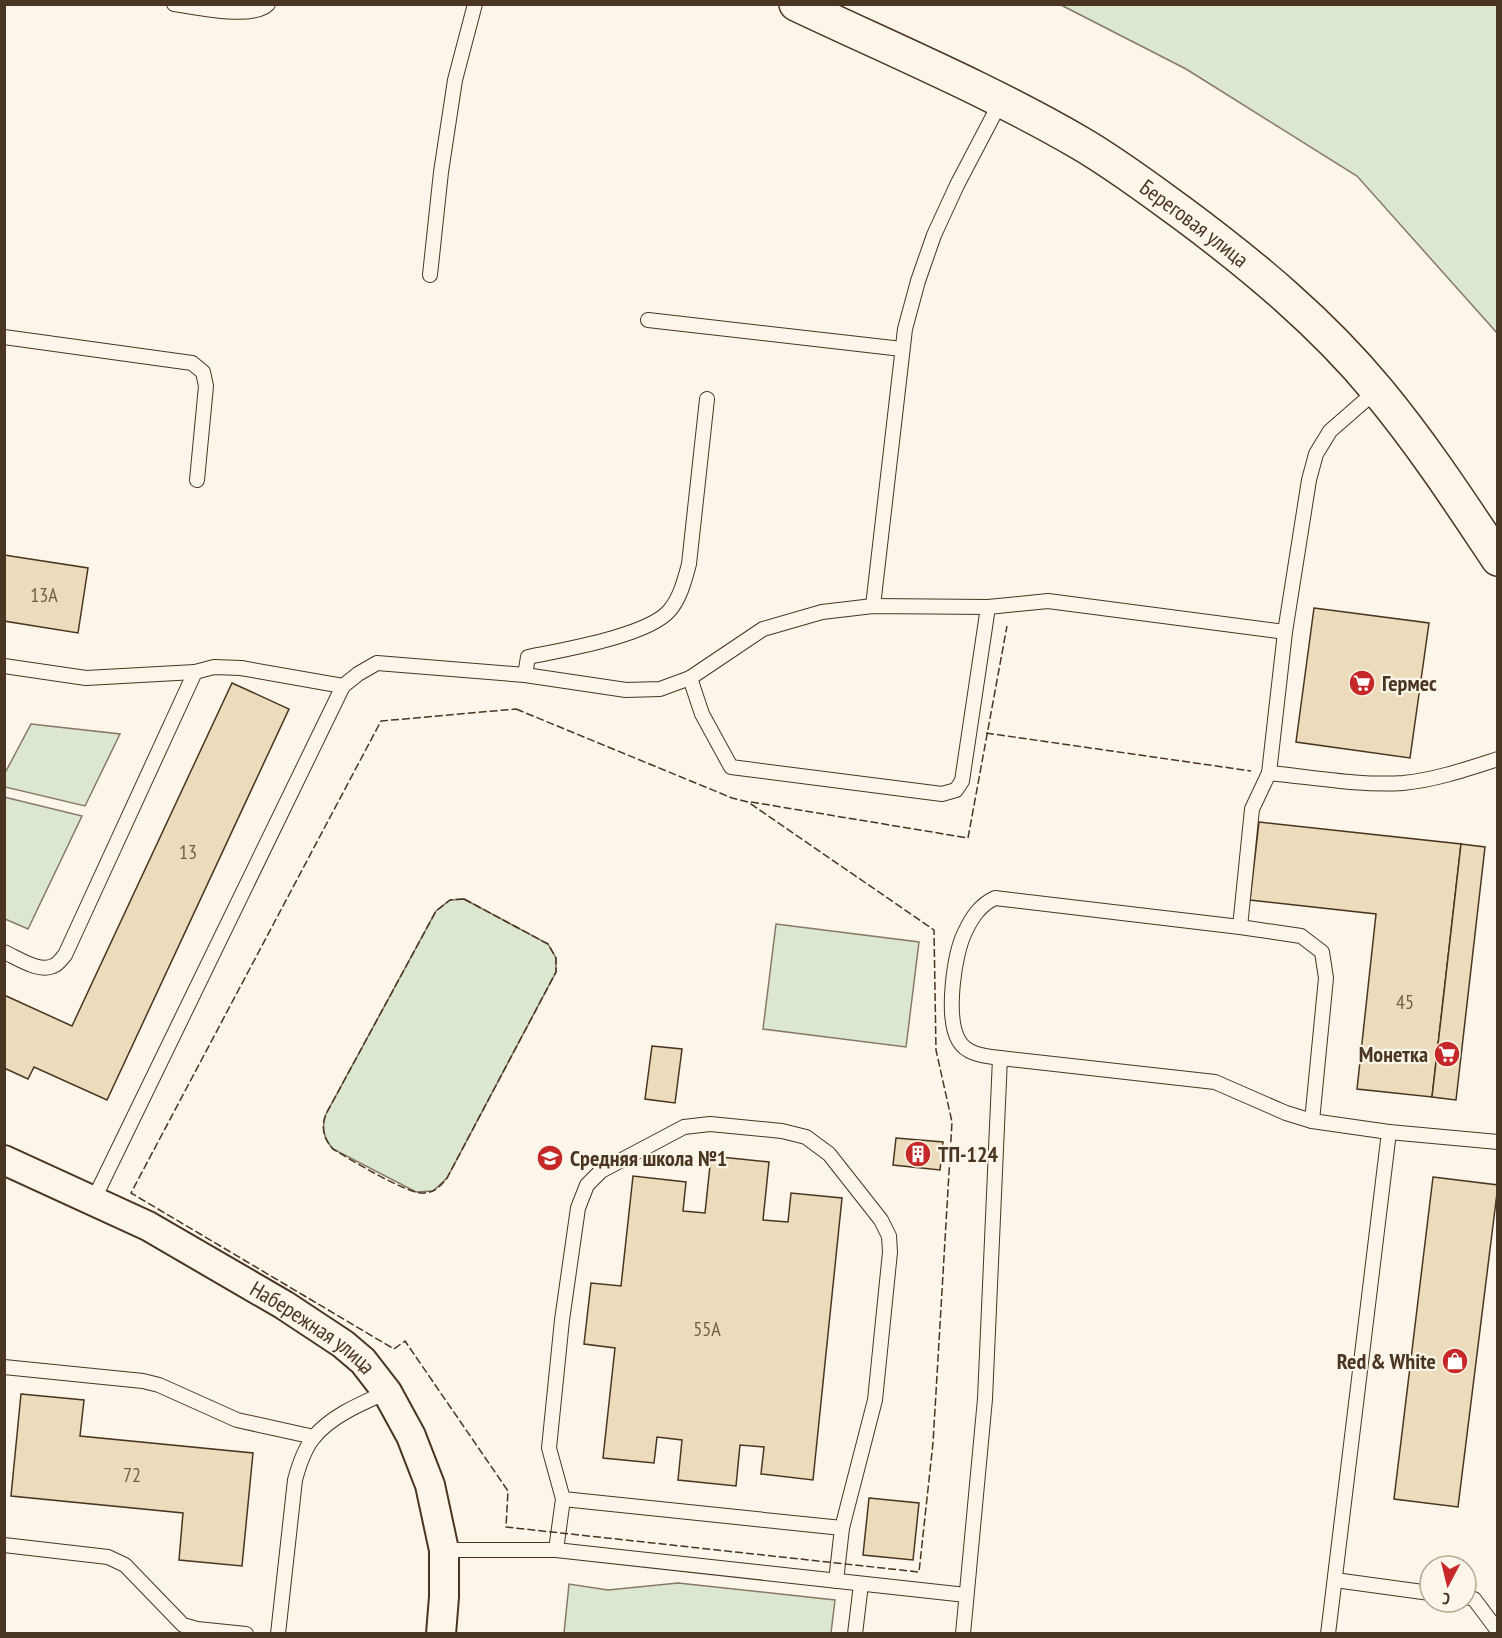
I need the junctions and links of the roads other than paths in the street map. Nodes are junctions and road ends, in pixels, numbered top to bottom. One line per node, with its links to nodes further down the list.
1 (174, 4): 2 (lane)
2 (268, 4)
3 (475, 4): 6 (lane)
4 (796, 4): 5 (main road, Береговая улица)
5 (1001, 101): 9 (lane); 10 (main road, Береговая улица)
6 (430, 275)
7 (648, 320): 9 (lane)
8 (4, 337): 12 (lane)
9 (902, 349): 14 (lane)
10 (1377, 390): 13 (main road, Береговая улица); 16 (lane)
11 (707, 399): 19 (lane)
12 (197, 480)
13 (1497, 559)
14 (873, 606): 15 (lane); 20 (lane)
15 (988, 607): 16 (lane); 20 (lane)
16 (1285, 632): 23 (lane)
17 (4, 666): 18 (lane)
18 (195, 672): 21 (lane); 25 (lane)
19 (525, 675): 20 (lane); 21 (lane)
20 (690, 678)
21 (343, 687): 31 (lane)
22 (1497, 759): 23 (lane)
23 (1269, 773): 24 (lane)
24 (1240, 927): 26 (lane); 27 (lane)
25 (4, 952)
26 (1000, 1058): 27 (lane); 44 (lane)
27 (1312, 1121): 28 (lane)
28 (1389, 1132): 29 (lane); 40 (lane)
29 (1497, 1143)
30 (4, 1160): 31 (street, Набережная улица)
31 (93, 1202): 33 (street, Набережная улица)
32 (4, 1367): 34 (lane)
33 (387, 1392): 34 (lane); 39 (street, Набережная улица)
34 (314, 1437): 48 (lane)
35 (563, 1499): 36 (lane); 36 (lane); 38 (lane)
36 (842, 1528): 41 (lane)
37 (4, 1545): 47 (lane)
38 (556, 1550): 39 (lane); 41 (lane)
39 (444, 1551): 49 (street, Набережная улица)
40 (1335, 1580): 43 (lane); 52 (lane)
41 (836, 1581): 42 (lane)
42 (861, 1584): 44 (lane); 50 (lane)
43 (1418, 1591)
44 (966, 1595): 51 (lane)
45 (1478, 1605): 46 (lane)
46 (1497, 1631)
47 (246, 1634)
48 (278, 1634)
49 (441, 1634)
50 (855, 1634)
51 (963, 1634)
52 (1328, 1634)

